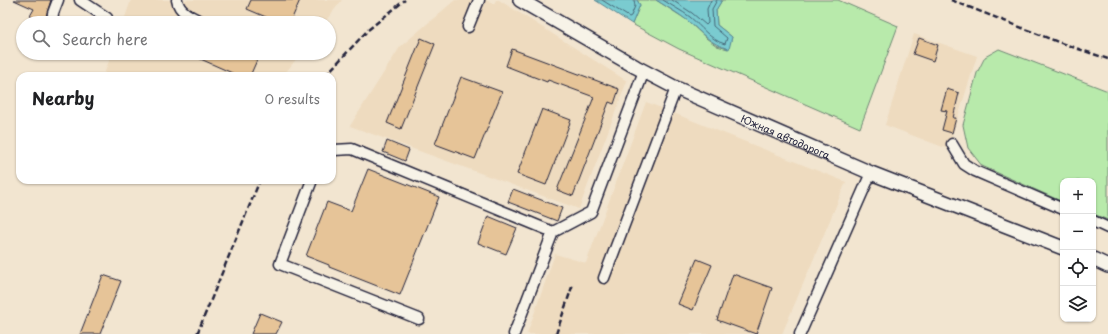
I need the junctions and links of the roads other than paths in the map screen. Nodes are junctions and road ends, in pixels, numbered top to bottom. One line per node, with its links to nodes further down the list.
1 (58, 0): 6 (street)
2 (80, 0): 7 (street)
3 (177, 0): 8 (street)
4 (479, 0): 9 (street)
5 (520, 0): 10 (main road, Южная автодорога)
6 (53, 16)
7 (104, 16)
8 (190, 16)
9 (468, 27)
10 (644, 71): 11 (main road, Южная автодорога); 19 (street)
11 (676, 88): 14 (main road, Южная автодорога); 23 (street)
12 (952, 144): 16 (street)
13 (336, 150): 19 (street)
14 (872, 173): 20 (main road, Южная автодорога); 26 (street)
15 (310, 184): 24 (street)
16 (1060, 207)
17 (1096, 222): 18 (street)
18 (1108, 228)
19 (552, 232): 25 (street)
20 (1060, 247)
21 (1096, 260): 22 (main road)
22 (1108, 266)
23 (604, 278)
24 (419, 319)
25 (514, 334)
26 (800, 334)

